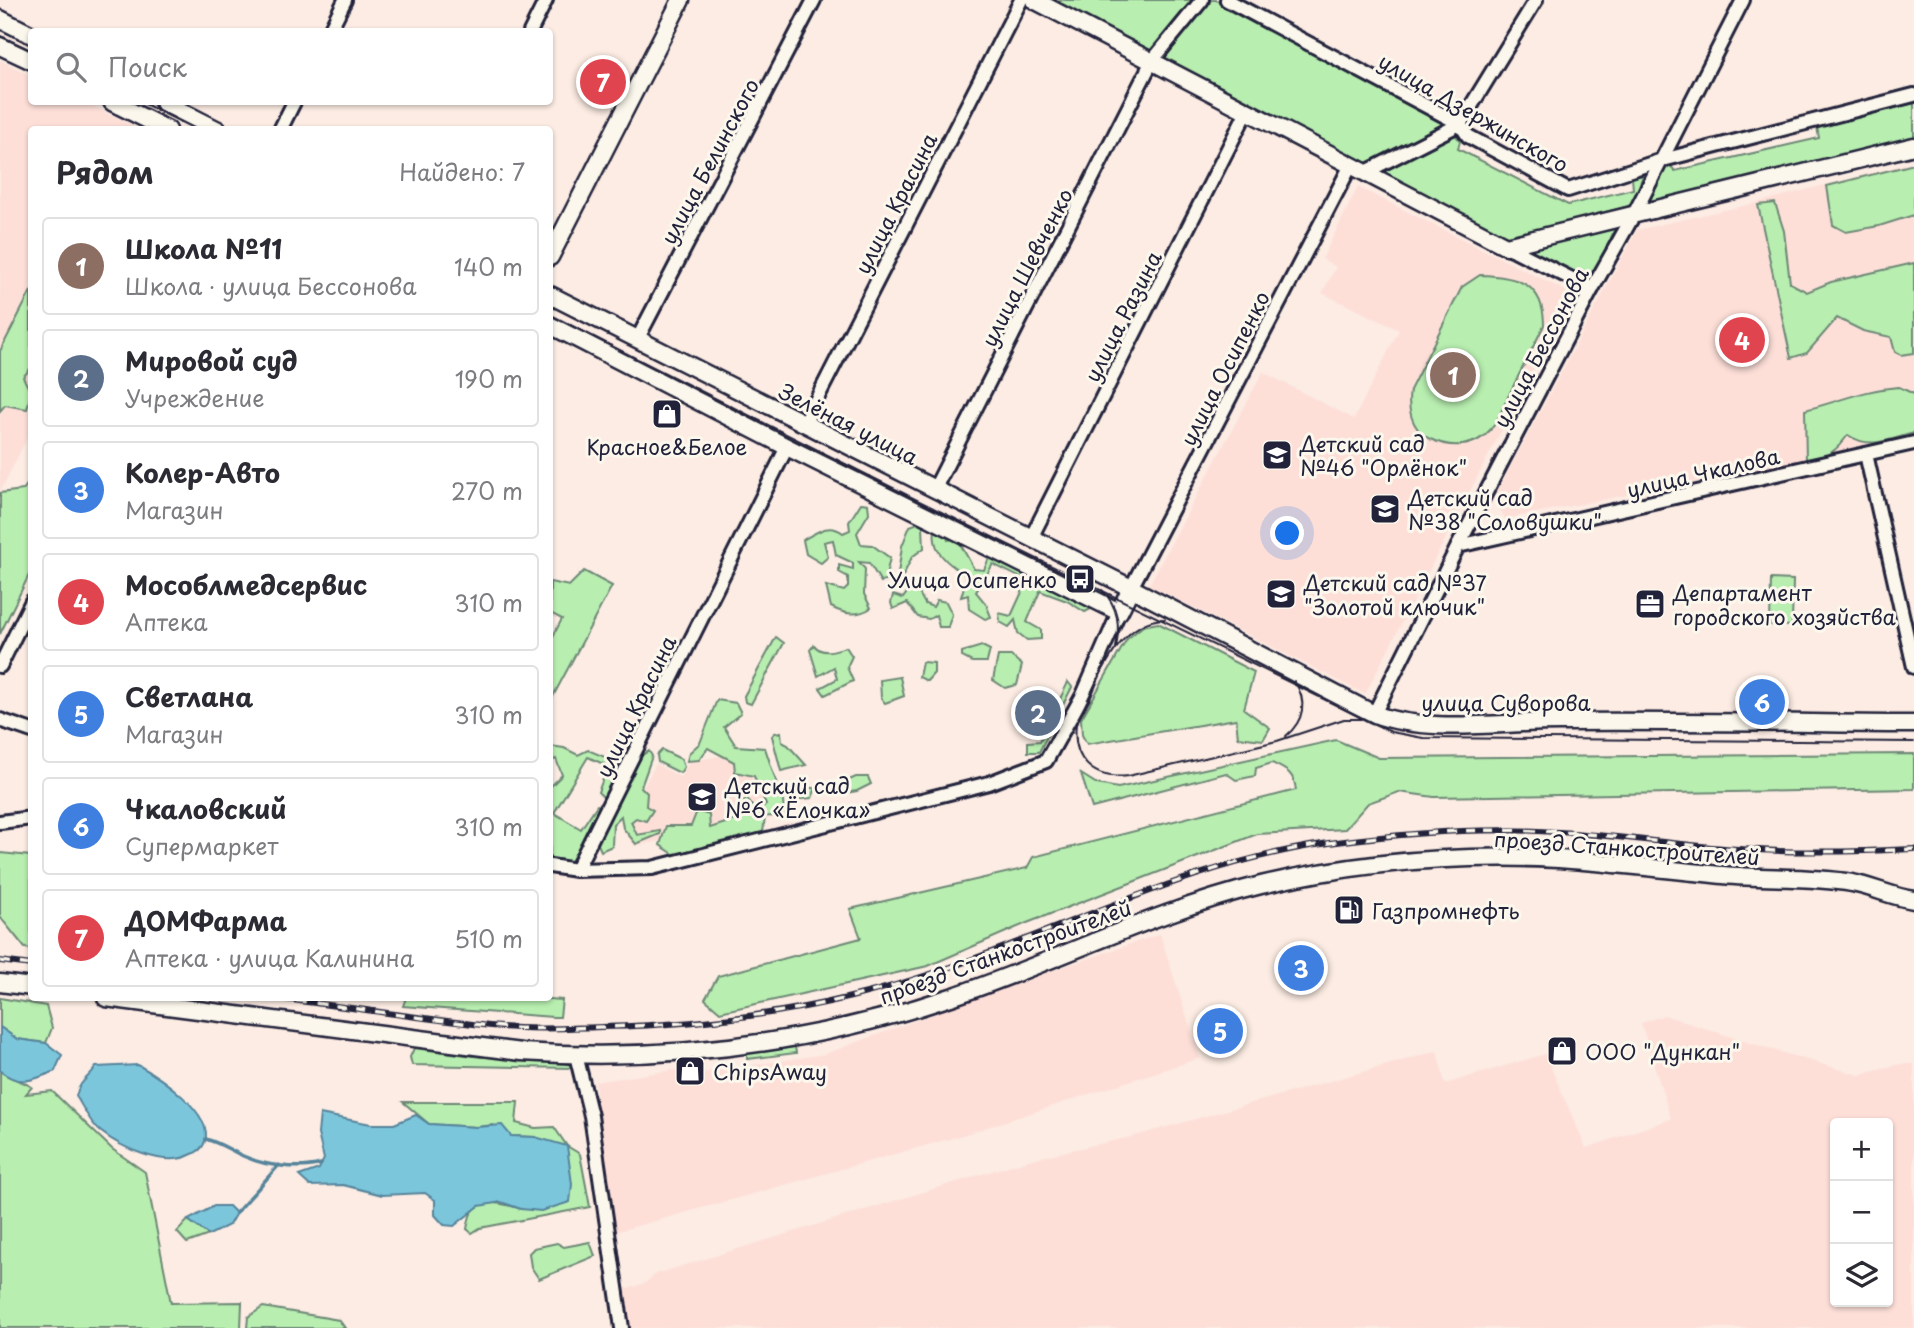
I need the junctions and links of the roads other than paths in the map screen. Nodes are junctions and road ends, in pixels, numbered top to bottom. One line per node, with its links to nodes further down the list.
1 (345, 0): 12 (street)
2 (545, 0): 13 (street)
3 (681, 0): 32 (street)
4 (814, 0): 36 (street, улица Белинского)
5 (1021, 0): 37 (street, улица Красина)
6 (1034, 0): 17 (street)
7 (1202, 0): 17 (street, улица Шевченко)
8 (1227, 0): 23 (street, улица Дзержинского)
9 (1536, 0): 23 (street)
10 (1743, 0): 28 (street, улица Бессонова)
11 (0, 19): 14 (street)
12 (331, 28)
13 (532, 28)
14 (28, 33)
15 (0, 46): 16 (street)
16 (28, 59)
17 (1152, 61): 22 (street); 41 (street, улица Шевченко)
18 (1914, 95): 28 (street, улица Дзержинского)
19 (118, 105): 24 (street)
20 (169, 105): 25 (street)
21 (292, 105): 26 (street)
22 (1247, 111): 29 (street); 42 (street, улица Разина)
23 (1460, 124): 28 (street, улица Дзержинского); 29 (street)
24 (160, 126)
25 (210, 126)
26 (282, 126)
27 (1914, 146): 30 (street)
28 (1659, 162): 30 (street, улица Бессонова)
29 (1357, 169): 31 (street); 44 (street, улица Осипенко)
30 (1633, 216): 31 (street); 33 (street, улица Бессонова)
31 (1506, 246): 33 (street)
32 (553, 251)
33 (1592, 289): 43 (street, улица Бессонова)
34 (553, 297): 36 (street, Зелёная улица)
35 (553, 327): 39 (street)
36 (638, 340): 37 (street, Зелёная улица)
37 (804, 424): 41 (street, Зелёная улица)
38 (1914, 443): 40 (street, улица Чкалова)
39 (787, 447): 46 (street); 56 (street, улица Красина)
40 (1866, 454): 43 (street, улица Чкалова); 48 (street)
41 (934, 490): 42 (street, Зелёная улица)
42 (1031, 538): 44 (street, Зелёная улица)
43 (1458, 546): 49 (street, улица Бессонова)
44 (1131, 588): 46 (street); 49 (street, улица Суворова)
45 (28, 609): 47 (street)
46 (1119, 612): 56 (street)
47 (0, 666)
48 (1914, 667)
49 (1374, 714): 51 (street, улица Суворова)
50 (0, 720): 52 (street)
51 (1914, 724)
52 (28, 730)
53 (28, 818): 54 (street)
54 (0, 822)
55 (553, 866): 56 (street)
56 (576, 870)
57 (1914, 900): 61 (street, проезд Станкостроителей)
58 (0, 983): 59 (street)
59 (28, 986)
60 (128, 1001): 61 (street, проезд Станкостроителей)
61 (576, 1055): 62 (street)
62 (622, 1328)

